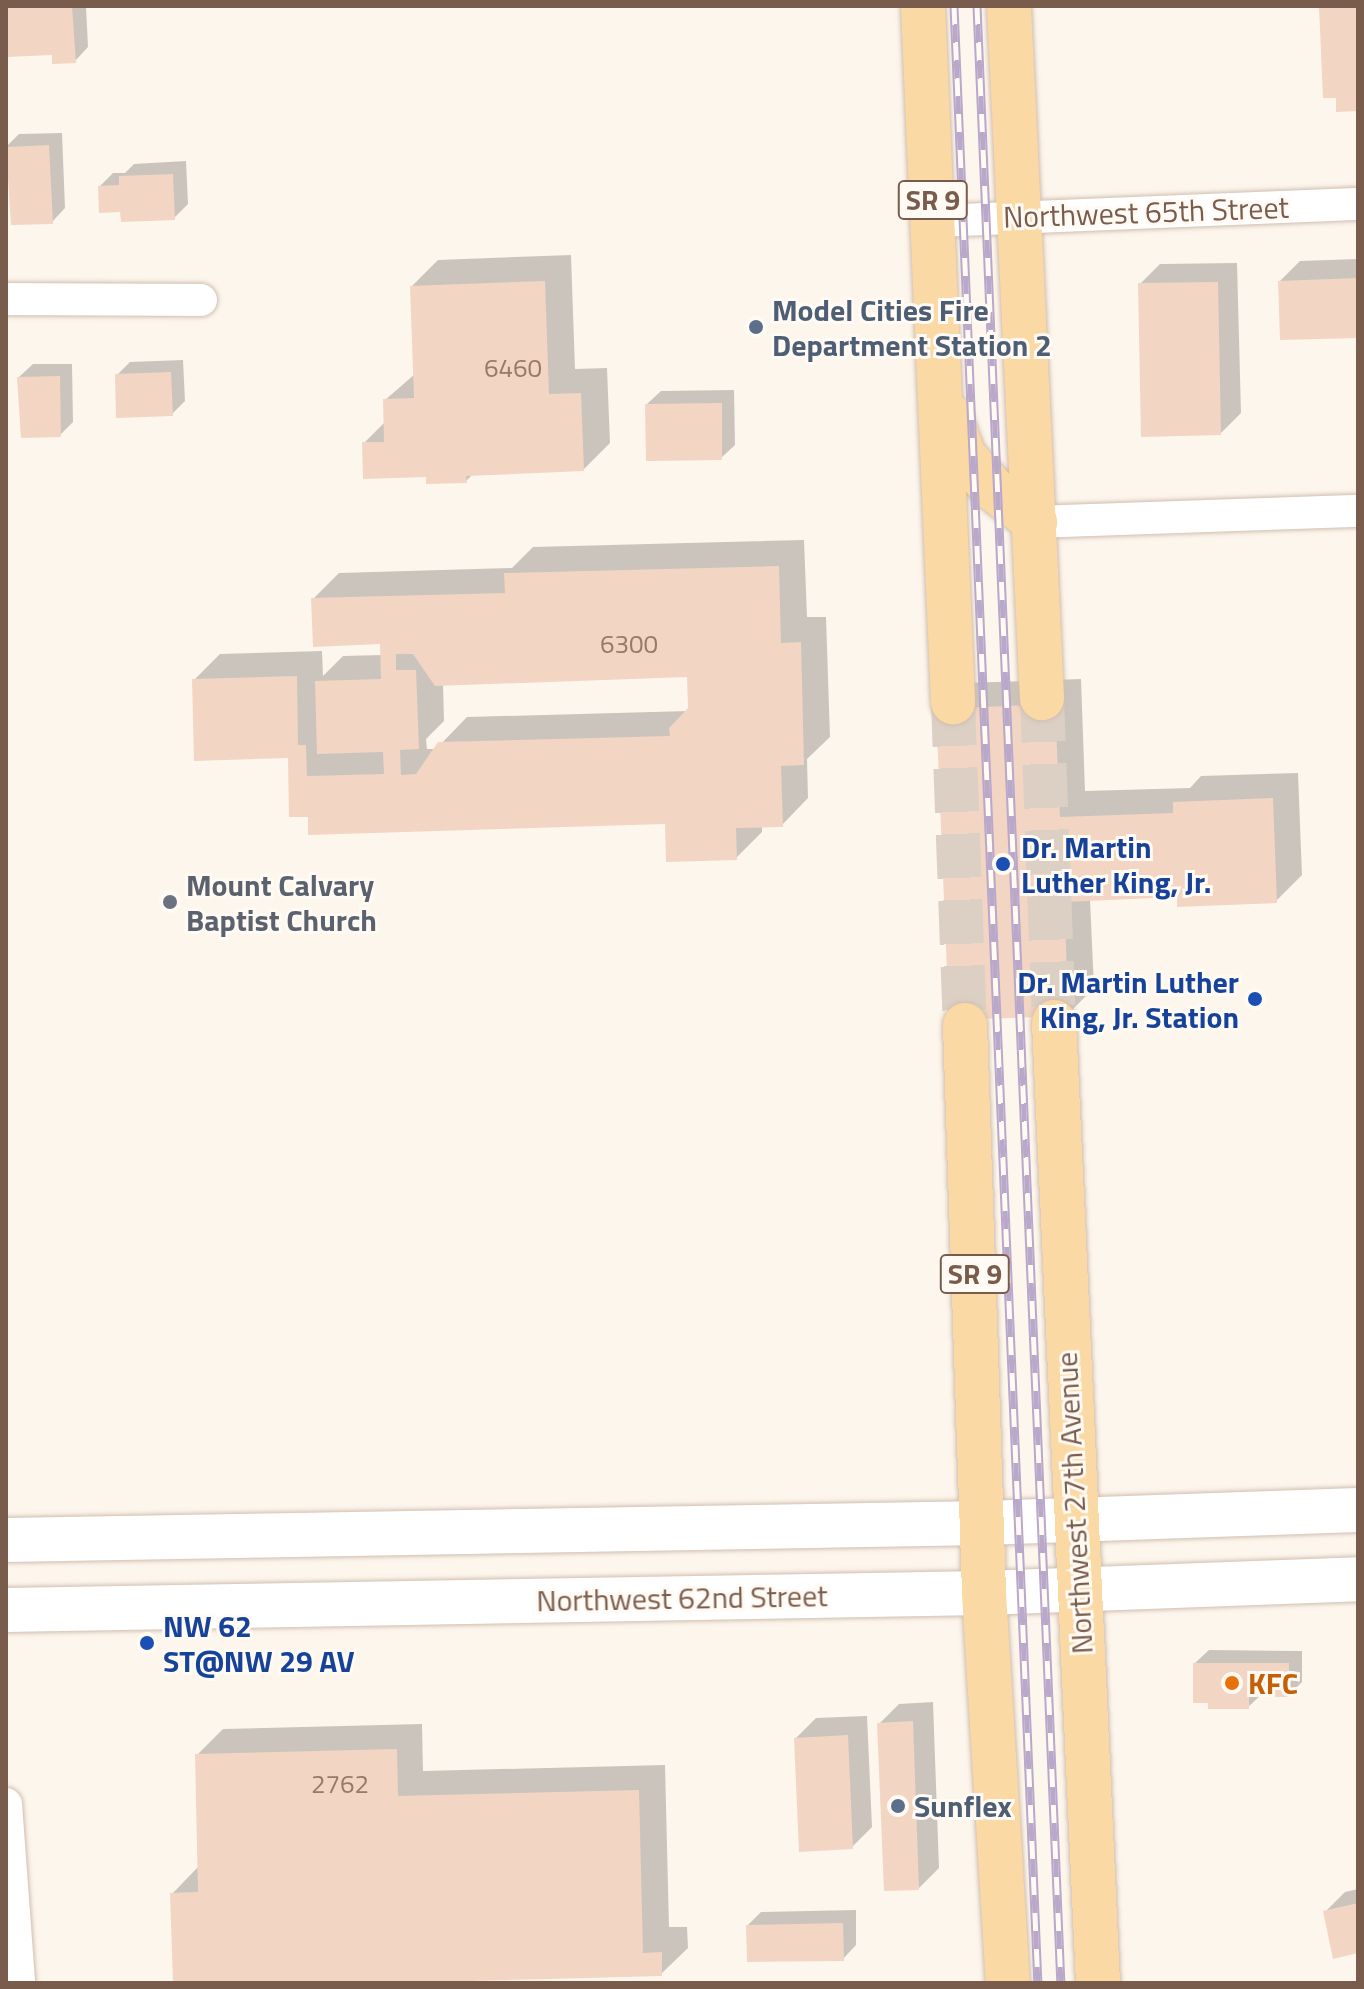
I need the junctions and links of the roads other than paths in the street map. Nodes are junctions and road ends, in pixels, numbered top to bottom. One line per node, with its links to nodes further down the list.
1 (923, 6): 5 (main road, SR 9)
2 (1009, 6): 4 (main road)
3 (1358, 204): 4 (street, Northwest 65th Street)
4 (1018, 216): 5 (street, Northwest 65th Street); 10 (main road)
5 (934, 221): 8 (main road, SR 9)
6 (6, 299): 7 (street)
7 (201, 300)
8 (941, 394): 10 (main road); 12 (main road, SR 9)
9 (1358, 511): 10 (street)
10 (1035, 522): 11 (main road)
11 (1042, 698)
12 (953, 702)
13 (1054, 1022): 16 (main road, Northwest 27th Avenue)
14 (965, 1025): 17 (main road, SR 9)
15 (1358, 1510): 16 (main road)
16 (1074, 1520): 17 (main road); 20 (main road, Northwest 27th Avenue)
17 (984, 1523): 18 (main road); 21 (main road, SR 9)
18 (6, 1540)
19 (1358, 1579): 20 (main road, Northwest 62nd Street)
20 (1078, 1589): 21 (main road, Northwest 62nd Street); 26 (main road, Northwest 27th Avenue)
21 (984, 1593): 22 (main road, Northwest 62nd Street); 25 (main road, SR 9)
22 (6, 1610)
23 (6, 1804): 24 (street)
24 (19, 1983)
25 (1008, 1983)
26 (1098, 1983)

